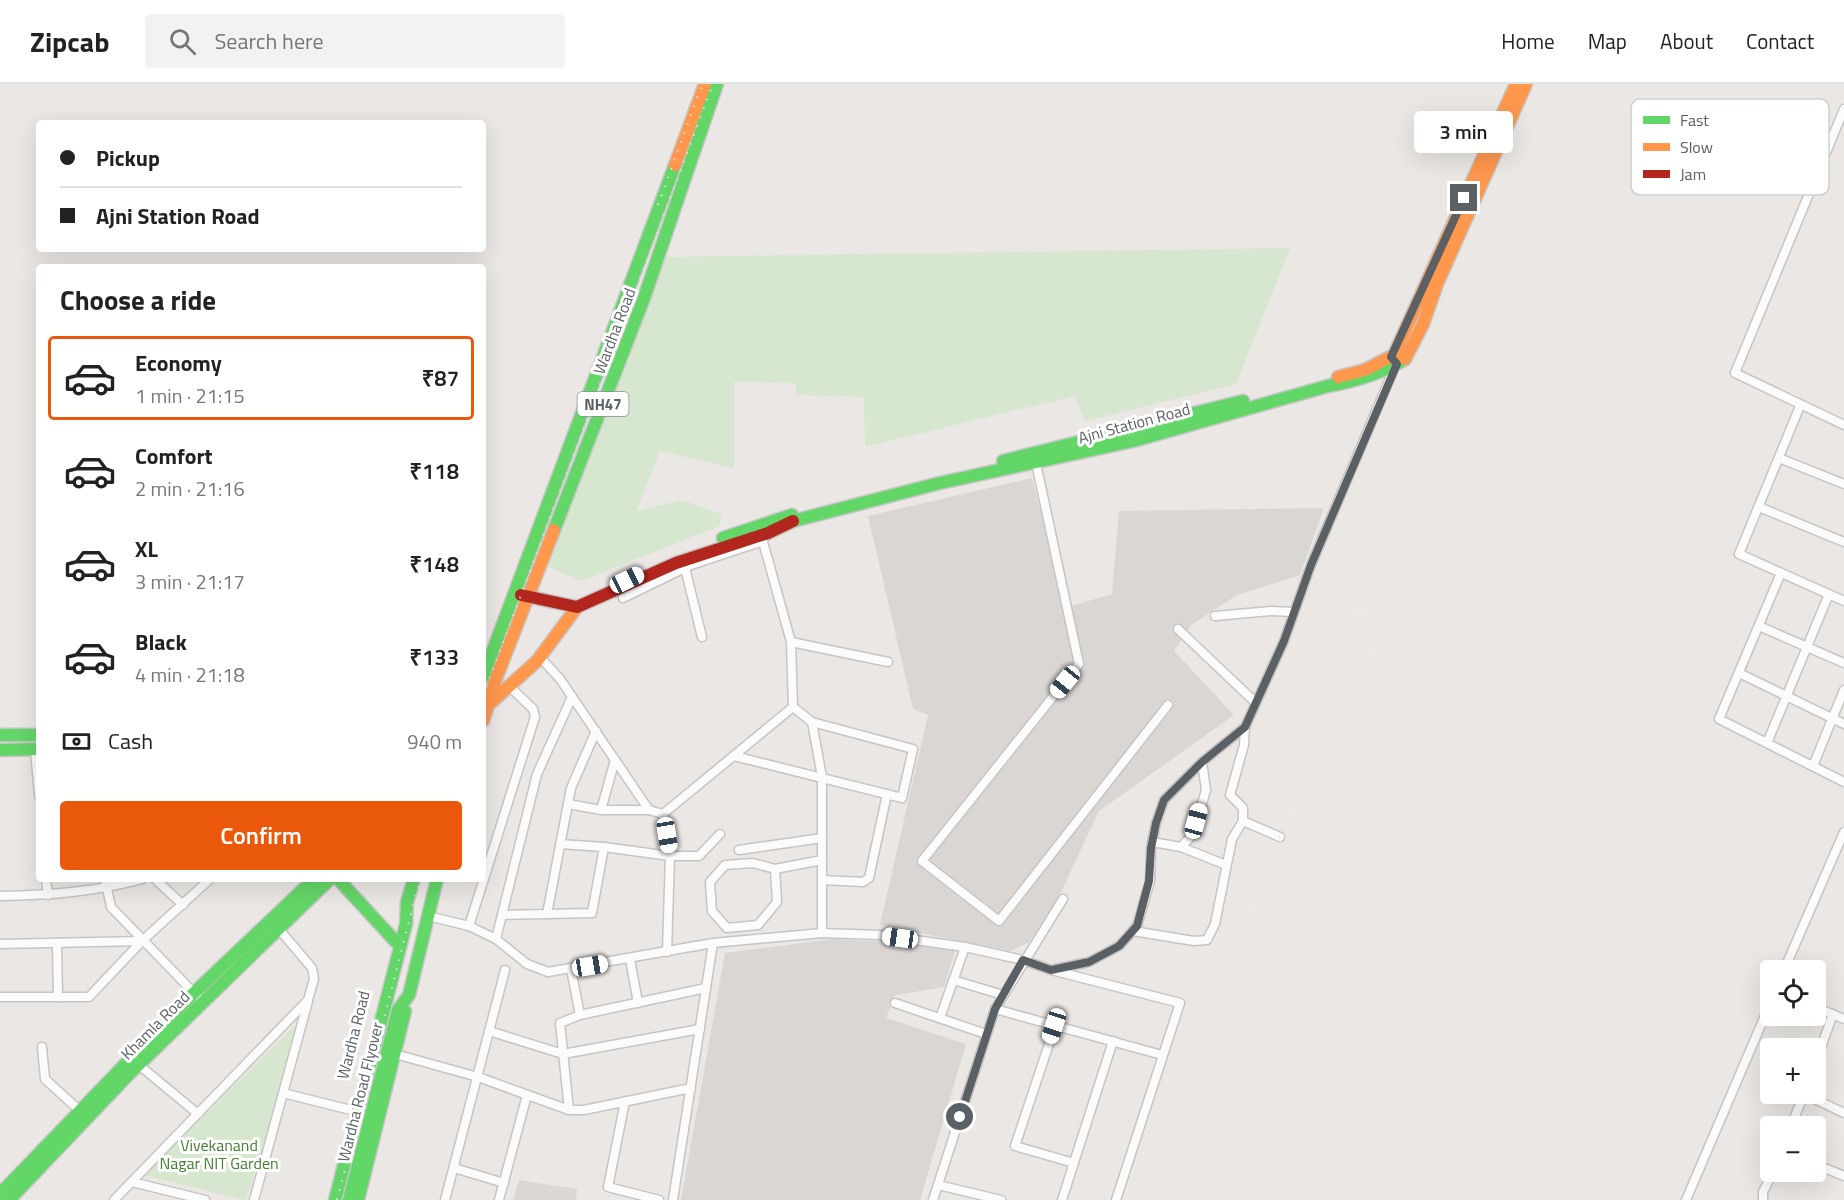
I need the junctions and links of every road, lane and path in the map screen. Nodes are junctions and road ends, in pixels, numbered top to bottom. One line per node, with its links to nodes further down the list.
1 (705, 84): 20 (main road, Wardha Road / NH47)
2 (717, 84): 21 (main road, Wardha Road / NH47)
3 (1516, 84): 5 (main road)
4 (1526, 84): 5 (main road)
5 (1510, 108): 9 (main road)
6 (1844, 109): 7 (street)
7 (1829, 145)
8 (1808, 195): 10 (street)
9 (1394, 360): 13 (main road, Ajni Station Road); 26 (street)
10 (1800, 406): 11 (street); 12 (street)
11 (1844, 425)
12 (1779, 458): 14 (street); 15 (street)
13 (1031, 461): 16 (main road, Ajni Station Road); 43 (street)
14 (1844, 484)
15 (1759, 507): 17 (street); 19 (street)
16 (761, 534): 18 (street); 25 (main road, Ajni Station Road); 31 (street)
17 (1844, 542)
18 (685, 568): 23 (street); 30 (street)
19 (1781, 573): 22 (street); 28 (street)
20 (516, 590): 21 (main road); 36 (main road, Wardha Road / NH47)
21 (530, 594): 25 (main road); 44 (main road, Wardha Road / NH47)
22 (1829, 594): 24 (street); 32 (street)
23 (623, 598)
24 (1844, 601)
25 (584, 603): 33 (main road)
26 (1293, 612): 27 (street); 42 (street)
27 (1215, 616)
28 (1759, 626): 32 (street); 37 (street)
29 (1178, 629): 42 (street)
30 (702, 637)
31 (791, 642): 34 (street); 45 (street)
32 (1808, 647): 35 (street); 41 (street)
33 (539, 656): 38 (main road); 40 (street)
34 (888, 662)
35 (1844, 663)
36 (486, 669)
37 (1739, 673): 41 (street); 54 (street)
38 (510, 687): 44 (main road); 82 (street)
39 (1844, 690): 47 (street)
40 (572, 697): 51 (street); 103 (street)
41 (1786, 699): 47 (street); 54 (street)
42 (1256, 704): 50 (street)
43 (1168, 705)
44 (487, 706): 46 (main road, Wardha Road / NH47)
45 (793, 707): 48 (street); 57 (street)
46 (486, 710)
47 (1833, 719): 49 (street); 60 (street)
48 (812, 722): 61 (street); 63 (street)
49 (1844, 724)
50 (1245, 727): 59 (street); 68 (street)
51 (596, 731): 58 (street); 64 (street)
52 (0, 735): 53 (main road)
53 (36, 735)
54 (1767, 743): 60 (street)
55 (0, 750): 56 (main road)
56 (36, 750)
57 (734, 756): 61 (street); 67 (street)
58 (615, 760): 65 (street); 66 (street)
59 (1202, 762): 73 (street); 76 (street)
60 (1813, 766): 62 (street)
61 (822, 777): 63 (street); 72 (street)
62 (1844, 782)
63 (887, 794): 83 (street)
64 (568, 804): 65 (street); 74 (street)
65 (601, 810): 66 (street)
66 (649, 810): 67 (street)
67 (663, 814): 78 (street)
68 (1243, 821): 71 (street); 80 (street)
69 (1844, 832): 120 (street)
70 (720, 834): 78 (street)
71 (1280, 837)
72 (822, 838): 77 (street); 79 (street)
73 (1152, 842): 76 (street); 107 (street)
74 (560, 844): 75 (street); 101 (street)
75 (604, 847): 78 (street); 101 (street)
76 (1181, 847): 80 (street)
77 (739, 850)
78 (670, 856): 117 (street)
79 (822, 860): 81 (street); 83 (street)
80 (1226, 865): 107 (street)
81 (775, 869): 105 (street); 105 (street)
82 (486, 875)
83 (822, 880): 108 (street)
84 (46, 882): 96 (street)
85 (105, 882): 95 (street)
86 (131, 882): 95 (street)
87 (157, 882): 100 (street)
88 (207, 882): 100 (street)
89 (311, 882): 130 (main road, Khamla Road)
90 (327, 882): 106 (main road, Khamla Road)
91 (342, 882): 112 (main road)
92 (413, 882): 99 (main road, Wardha Road)
93 (436, 882): 102 (main road)
94 (484, 882): 104 (street)
95 (106, 889): 96 (street); 110 (street)
96 (48, 895): 97 (street)
97 (0, 896)
98 (1063, 899): 119 (street)
99 (407, 902): 112 (main road, Wardha Road); 177 (main road, Wardha Road Flyover)
100 (183, 905): 110 (street)
101 (547, 914): 103 (street)
102 (428, 915): 104 (street); 127 (main road)
103 (502, 915): 109 (street)
104 (470, 926): 109 (street)
105 (738, 927): 111 (street)
106 (278, 928): 130 (main road, Khamla Road); 131 (street)
107 (1132, 931): 123 (street)
108 (822, 933): 111 (street); 116 (street)
109 (496, 939): 121 (street)
110 (142, 941): 113 (street); 129 (street); 130 (street)
111 (740, 941): 115 (street)
112 (396, 942): 159 (main road, Wardha Road)
113 (57, 943): 114 (street); 129 (street)
114 (0, 944)
115 (713, 944): 117 (street); 125 (street)
116 (965, 947): 119 (street); 124 (street)
117 (667, 952): 118 (street)
118 (630, 959): 121 (street); 132 (street)
119 (1023, 960): 123 (street); 126 (street)
120 (1788, 960)
121 (571, 969): 137 (street)
122 (505, 970): 143 (street)
123 (1051, 970): 150 (street)
124 (953, 980): 126 (street); 138 (street)
125 (706, 988): 132 (street); 142 (street)
126 (1003, 994): 134 (street)
127 (409, 995): 148 (main road); 178 (main road, Wardha Road Flyover)
128 (0, 997): 129 (street)
129 (58, 997)
130 (198, 998): 151 (main road, Khamla Road); 158 (main road, Khamla Road)
131 (308, 1000): 154 (street); 161 (street)
132 (638, 1003): 137 (street)
133 (895, 1003): 138 (street)
134 (995, 1009): 140 (street); 144 (street)
135 (1826, 1011): 136 (street)
136 (1833, 1014): 139 (street); 145 (street)
137 (580, 1015): 149 (street)
138 (940, 1018): 144 (street)
139 (1844, 1019)
140 (1054, 1026): 146 (street); 163 (street)
141 (1761, 1026): 188 (street)
142 (700, 1029): 149 (street); 153 (street)
143 (489, 1031): 149 (street); 152 (street)
144 (986, 1034): 170 (street)
145 (1824, 1038)
146 (1113, 1041): 150 (street); 163 (street)
147 (42, 1047): 158 (street)
148 (395, 1054): 152 (street); 179 (main road)
149 (563, 1054): 160 (street)
150 (1162, 1055): 187 (street)
151 (139, 1065): 161 (street); 172 (main road, Khamla Road)
152 (478, 1077): 155 (street); 164 (street)
153 (691, 1088): 156 (street); 183 (street)
154 (283, 1093): 159 (street); 175 (street)
155 (527, 1095): 160 (street); 169 (street)
156 (626, 1101): 160 (street); 182 (street)
157 (1825, 1104): 162 (street)
158 (80, 1110): 171 (main road, Khamla Road)
159 (351, 1110): 176 (main road, Wardha Road)
160 (569, 1110)
161 (198, 1113): 167 (street)
162 (1844, 1113)
163 (1074, 1163): 186 (street)
164 (454, 1168): 169 (street); 180 (street)
165 (1826, 1169): 166 (street)
166 (1844, 1176)
167 (132, 1182): 173 (street); 174 (street)
168 (1768, 1182): 189 (street)
169 (504, 1183): 181 (street)
170 (938, 1185): 184 (street); 185 (street)
171 (0, 1194)
172 (9, 1200)
173 (114, 1200)
174 (206, 1200)
175 (255, 1200)
176 (329, 1200)
177 (335, 1200)
178 (349, 1200)
179 (358, 1200)
180 (445, 1200)
181 (500, 1200)
182 (659, 1200)
183 (673, 1200)
184 (933, 1200)
185 (1001, 1200)
186 (1062, 1200)
187 (1116, 1200)
188 (1686, 1200)
189 (1763, 1200)

